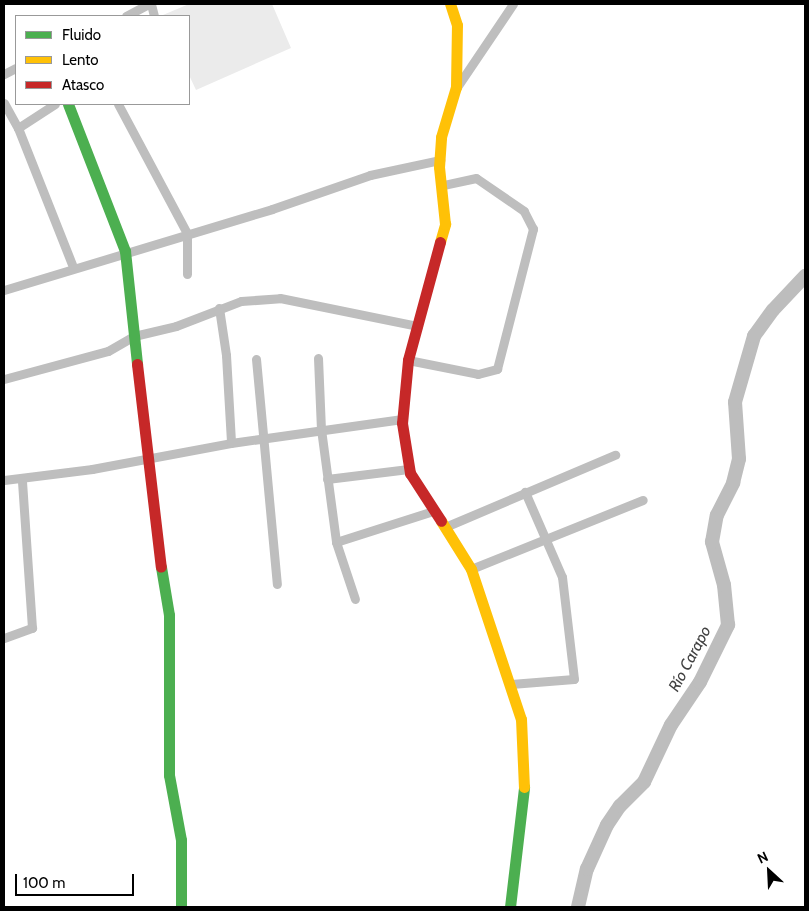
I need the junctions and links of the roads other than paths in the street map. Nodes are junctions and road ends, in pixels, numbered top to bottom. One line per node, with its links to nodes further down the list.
1 (150, 4): 4 (street)
2 (450, 4): 5 (street)
3 (512, 4): 5 (street)
4 (128, 15)
5 (456, 87): 11 (street)
6 (4, 103): 10 (street)
7 (53, 105): 10 (street)
8 (68, 105): 14 (street)
9 (119, 105): 13 (street)
10 (18, 128): 15 (street)
11 (440, 160): 12 (street); 13 (street)
12 (442, 185): 19 (street); 23 (street)
13 (187, 233): 14 (street); 16 (street)
14 (125, 251): 15 (street); 20 (street)
15 (73, 267): 17 (street)
16 (187, 274)
17 (4, 290)
18 (219, 308): 19 (street); 20 (street); 28 (street)
19 (418, 326): 23 (street)
20 (134, 336): 24 (street); 30 (street)
21 (318, 358): 26 (street)
22 (256, 359): 27 (street)
23 (408, 360): 25 (street)
24 (4, 379)
25 (402, 419): 26 (street); 31 (street)
26 (321, 429): 27 (street); 32 (street)
27 (262, 438): 28 (street); 42 (street)
28 (231, 443): 30 (street)
29 (615, 456): 35 (street)
30 (149, 458): 34 (street); 46 (street)
31 (408, 469): 32 (street); 37 (street)
32 (327, 479): 40 (street)
33 (4, 480): 34 (street)
34 (22, 480): 44 (street)
35 (525, 492): 38 (street); 39 (street)
36 (643, 500): 39 (street)
37 (433, 512): 38 (street); 40 (street)
38 (445, 527): 41 (street)
39 (546, 540): 41 (street); 45 (street)
40 (336, 542): 43 (street)
41 (471, 569): 45 (street)
42 (277, 584)
43 (355, 599)
44 (4, 638)
45 (511, 684): 47 (street)
46 (181, 907)
47 (510, 907)

